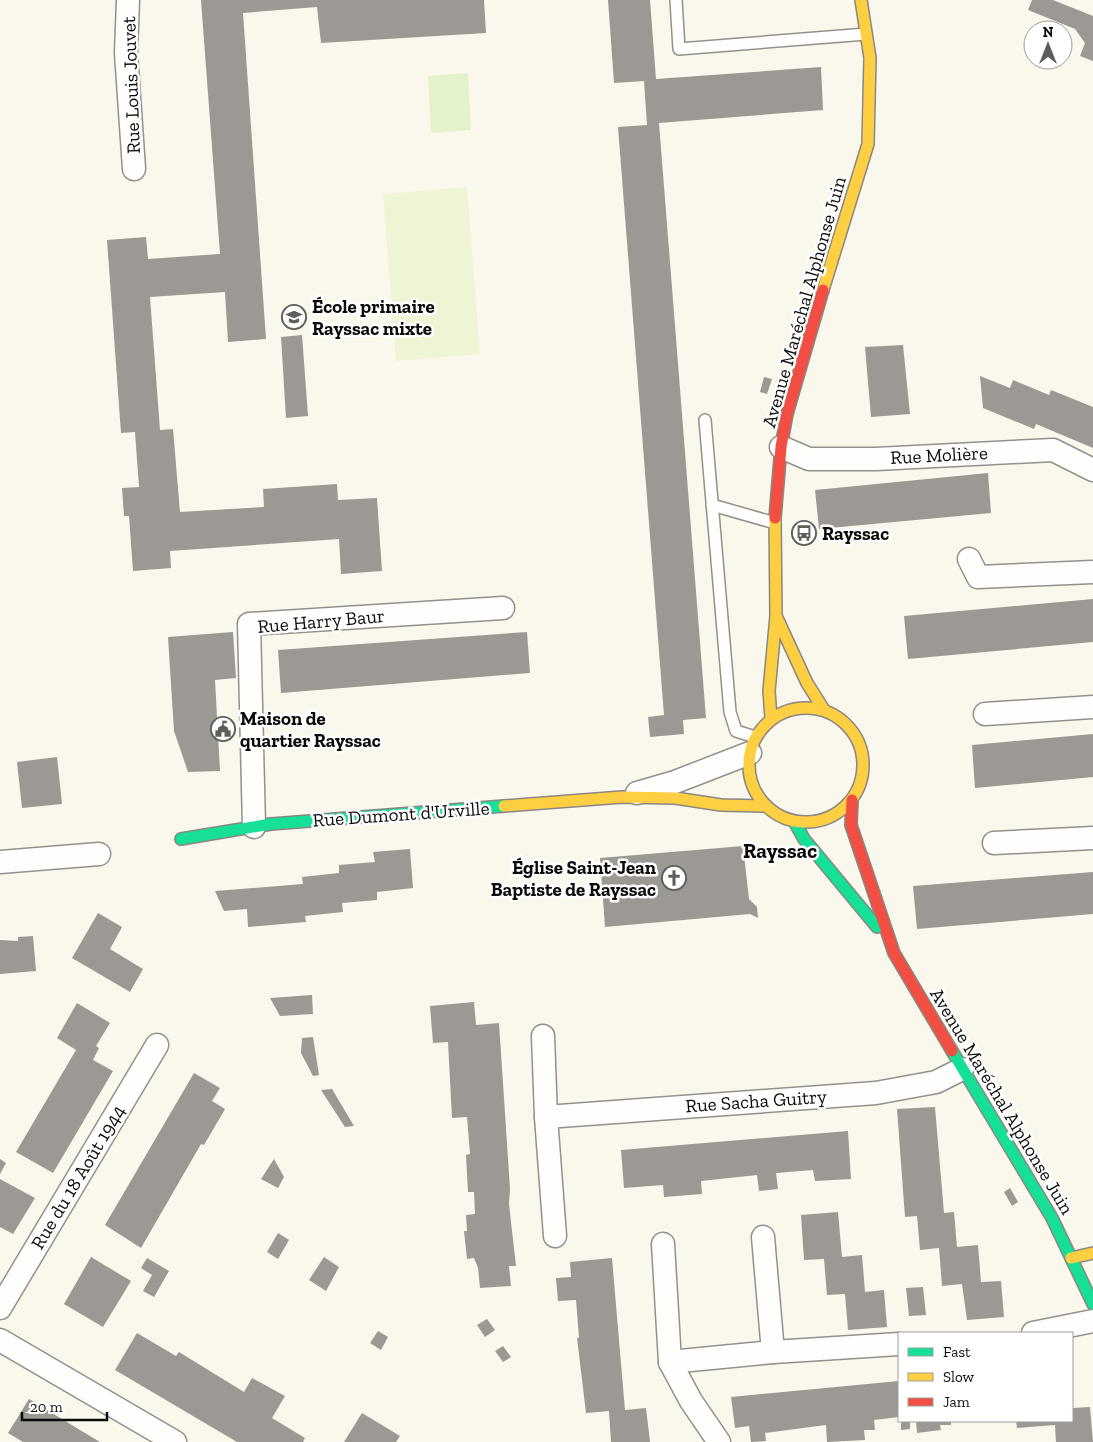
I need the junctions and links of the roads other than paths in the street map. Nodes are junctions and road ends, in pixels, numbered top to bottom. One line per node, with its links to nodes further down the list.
1 (128, 0): 5 (street, Rue Louis Jouvet)
2 (676, 0): 4 (lane)
3 (861, 0): 4 (street, Avenue Maréchal Alphonse Juin)
4 (866, 34): 7 (street, Avenue Maréchal Alphonse Juin)
5 (134, 169)
6 (705, 420): 9 (lane)
7 (781, 447): 8 (street, Rue Molière); 10 (street, Avenue Maréchal Alphonse Juin)
8 (1093, 470)
9 (712, 504): 10 (lane); 19 (lane)
10 (775, 523): 14 (street, Avenue Maréchal Alphonse Juin)
11 (969, 559): 12 (street)
12 (1093, 572)
13 (503, 608): 24 (street, Rue Harry Baur)
14 (776, 616): 16 (street, Avenue Maréchal Alphonse Juin); 18 (street, Avenue Maréchal Alphonse Juin)
15 (1093, 706): 17 (street)
16 (824, 710): 18 (street); 21 (street)
17 (985, 714)
18 (771, 718): 19 (street)
19 (752, 745): 20 (street, Rue Dumont d'Urville); 22 (street)
20 (622, 797): 22 (street, Rue Dumont d'Urville); 24 (street, Rue Dumont d'Urville)
21 (852, 800): 23 (street); 30 (street, Avenue Maréchal Alphonse Juin)
22 (766, 806): 23 (street)
23 (794, 821): 30 (street, Avenue Maréchal Alphonse Juin)
24 (254, 827): 26 (street, Rue Dumont d'Urville)
25 (1093, 838): 27 (street)
26 (180, 839)
27 (994, 843)
28 (99, 854): 29 (street)
29 (0, 862)
30 (891, 944): 33 (street, Avenue Maréchal Alphonse Juin)
31 (543, 1036): 34 (street)
32 (157, 1045): 41 (street, Rue du 18 Août 1944)
33 (962, 1069): 34 (street, Rue Sacha Guitry); 39 (street, Avenue Maréchal Alphonse Juin)
34 (546, 1117): 35 (street)
35 (555, 1236)
36 (763, 1237): 46 (street)
37 (663, 1244): 47 (street)
38 (1093, 1253): 39 (street)
39 (1071, 1258): 40 (street, Avenue Maréchal Alphonse Juin)
40 (1093, 1304)
41 (0, 1308)
42 (1093, 1321): 43 (street)
43 (1038, 1332)
44 (0, 1340): 48 (street)
45 (898, 1344): 46 (street)
46 (773, 1352): 47 (street)
47 (670, 1362): 49 (street)
48 (176, 1442)
49 (719, 1442)

